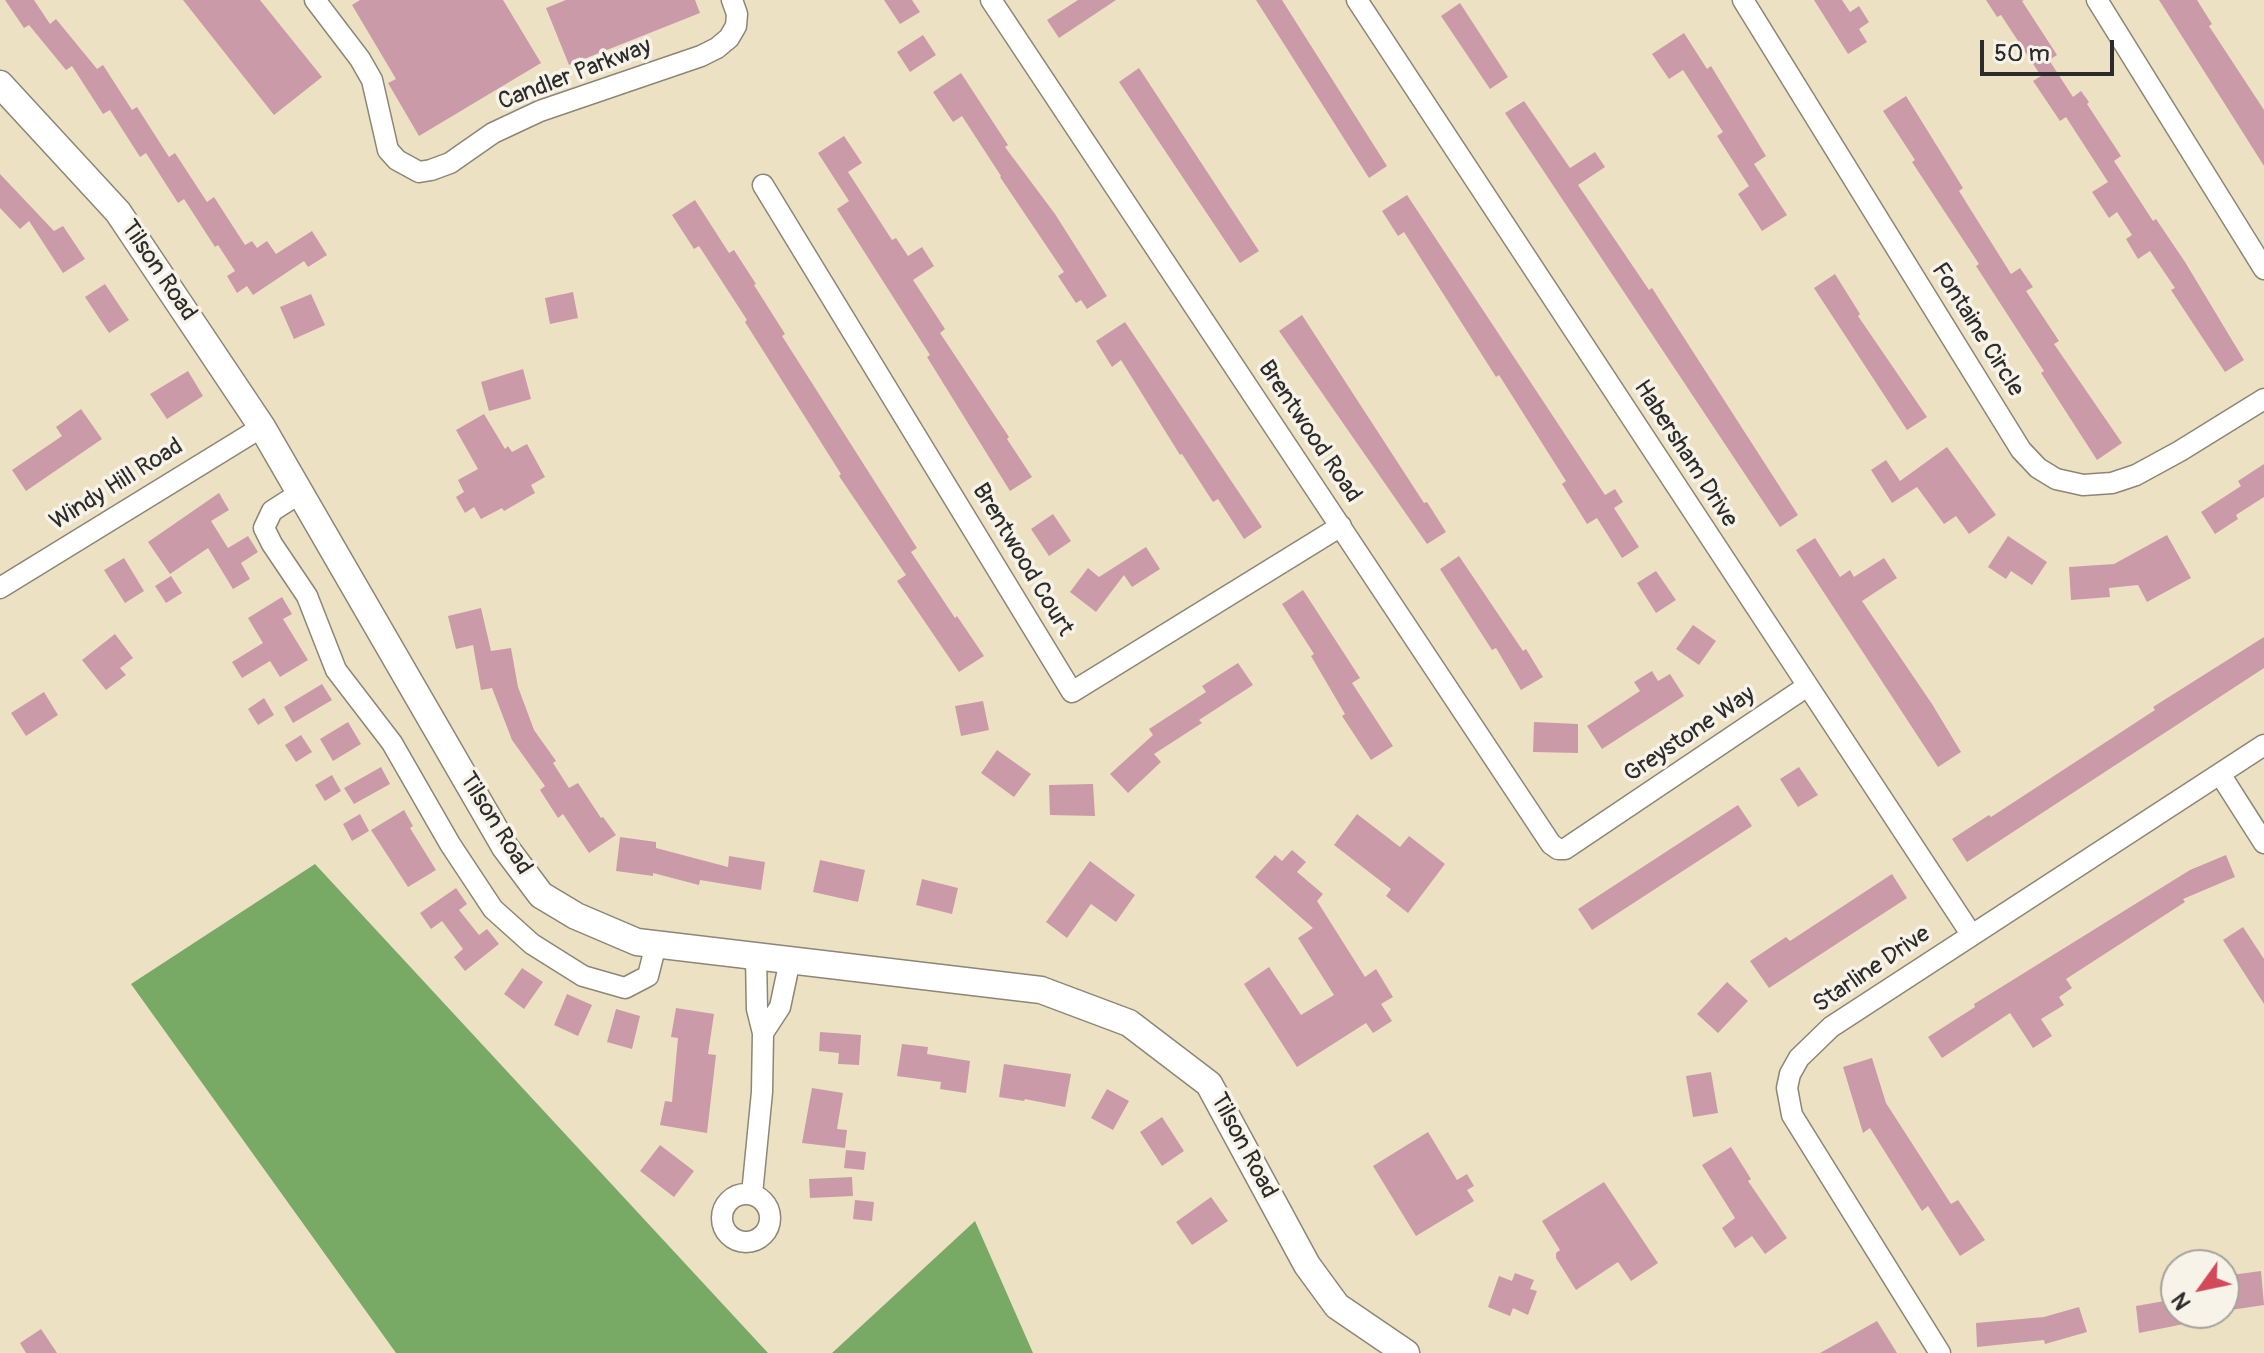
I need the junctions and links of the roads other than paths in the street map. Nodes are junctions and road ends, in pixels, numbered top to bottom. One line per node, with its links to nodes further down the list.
1 (315, 0): 2 (street, Candler Parkway)
2 (732, 0)
3 (991, 0): 13 (street, Brentwood Road)
4 (1357, 0): 15 (street, Habersham Drive)
5 (1743, 0): 10 (street, Fontaine Circle)
6 (2097, 0): 9 (street)
7 (0, 84): 11 (street, Tilson Road)
8 (763, 185): 13 (street, Brentwood Court)
9 (2264, 269)
10 (2264, 399)
11 (262, 427): 12 (street, Tilson Road); 14 (street, Windy Hill Road)
12 (300, 493): 21 (street, Tilson Road); 21 (street)
13 (1341, 526): 18 (street, Brentwood Road)
14 (0, 588)
15 (1806, 687): 18 (street, Greystone Way); 20 (street, Habersham Drive)
16 (2264, 745): 17 (street, Starline Drive)
17 (2220, 774): 19 (street); 20 (street, Starline Drive)
18 (1602, 825)
19 (2264, 843)
20 (1971, 934): 27 (street, Starline Drive)
21 (656, 944): 22 (street, Tilson Road)
22 (756, 956): 23 (street, Tilson Road); 24 (street)
23 (790, 960): 24 (street); 26 (street, Tilson Road)
24 (763, 1033): 25 (street)
25 (752, 1194)
26 (1406, 1353)
27 (1940, 1353)

